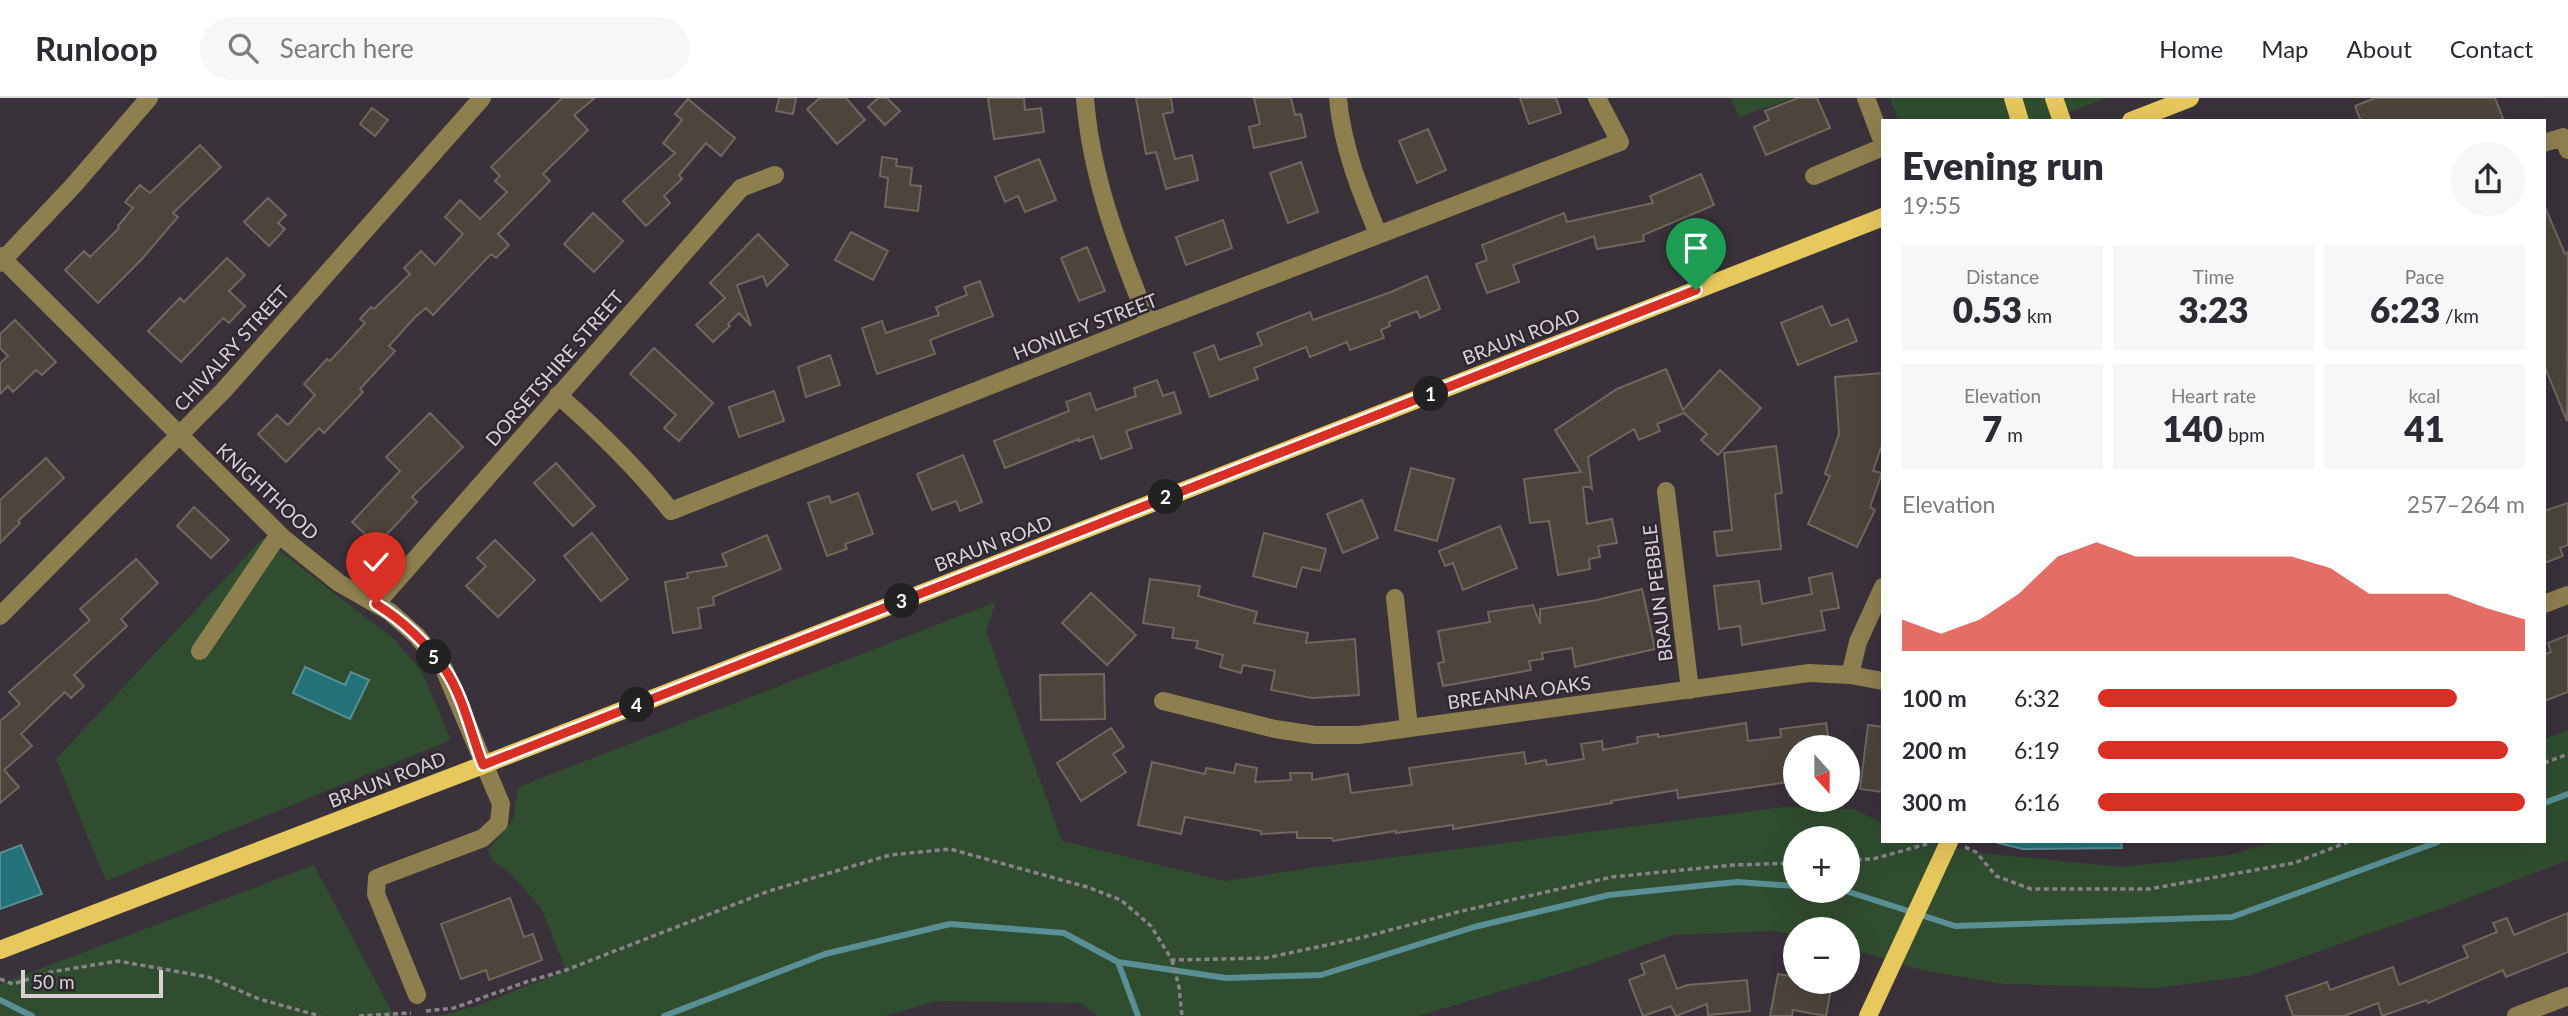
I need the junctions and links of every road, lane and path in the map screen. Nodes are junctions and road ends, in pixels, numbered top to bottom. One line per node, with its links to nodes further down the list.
1 (149, 98): 21 (street)
2 (482, 98): 24 (street, CHIVALRY STREET)
3 (1085, 98): 22 (street)
4 (1338, 98): 20 (street)
5 (1597, 98): 20 (street, HONILEY STREET)
6 (1866, 98): 13 (street)
7 (2013, 98): 10 (main road)
8 (2054, 98): 11 (main road)
9 (2190, 98): 12 (main road)
10 (2019, 119)
11 (2061, 119)
12 (2136, 119)
13 (1881, 139)
14 (2565, 143): 15 (street)
15 (2546, 144)
16 (1881, 146): 18 (street)
17 (775, 175): 23 (street, DORSETSHIRE STREET)
18 (1814, 176)
19 (1881, 218): 41 (main road, BRAUN ROAD)
20 (1378, 234): 22 (street, HONILEY STREET)
21 (1, 260): 24 (street, KNIGHTHOOD)
22 (1149, 323): 23 (street, HONILEY STREET)
23 (558, 395): 31 (street, DORSETSHIRE STREET)
24 (180, 436): 26 (street, KNIGHTHOOD); 32 (street, CHIVALRY STREET)
25 (1666, 491): 36 (street, BRAUN PEBBLE)
26 (279, 534): 31 (street, KNIGHTHOOD); 33 (street)
27 (1881, 591): 34 (street)
28 (2568, 595): 30 (street)
29 (1395, 598): 38 (street)
30 (2546, 603)
31 (376, 604): 41 (street, KNIGHTHOOD)
32 (0, 616)
33 (200, 651)
34 (1850, 676): 35 (street, BREANNA OAKS); 36 (street, BREANNA OAKS)
35 (1881, 681)
36 (1690, 690): 38 (street, BREANNA OAKS)
37 (1163, 701): 38 (street, BREANNA OAKS)
38 (1409, 728)
39 (2568, 754): 40 (path)
40 (2546, 762)
41 (483, 765): 46 (main road, BRAUN ROAD); 49 (street, KNIGHTHOOD)
42 (1946, 843): 43 (path); 44 (path); 54 (main road)
43 (2345, 843)
44 (1860, 860)
45 (1783, 863): 47 (path)
46 (0, 950)
47 (1172, 960): 52 (path); 53 (path)
48 (0, 979): 51 (path)
49 (417, 995)
50 (2568, 996): 55 (street)
51 (320, 1016)
52 (359, 1016)
53 (1182, 1016)
54 (1868, 1016)
55 (2516, 1016)

